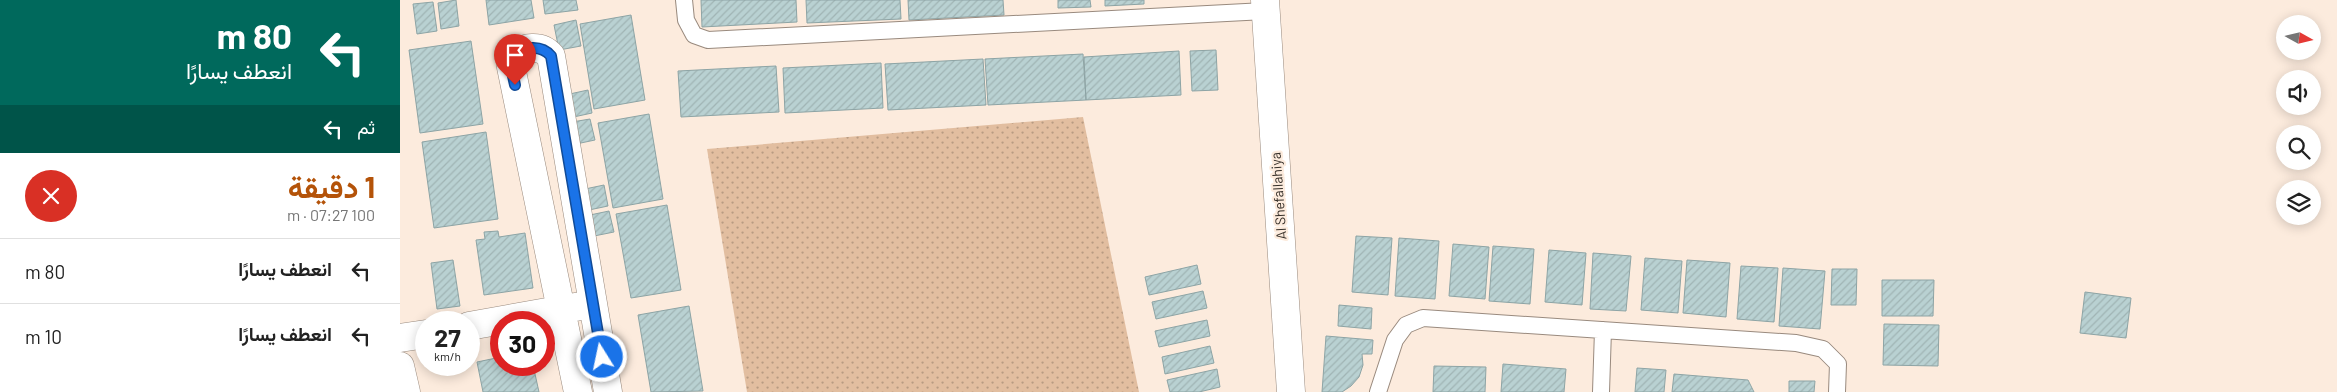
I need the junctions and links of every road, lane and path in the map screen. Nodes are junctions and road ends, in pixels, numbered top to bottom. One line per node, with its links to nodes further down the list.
1 (684, 0): 2 (lane)
2 (1265, 5): 13 (street, Al Shefallahiya)
3 (592, 304): 4 (street); 4 (street); 12 (street)
4 (562, 310): 5 (street); 11 (street)
5 (480, 324)
6 (1603, 330): 14 (lane); 15 (lane); 16 (lane)
7 (415, 336): 8 (street)
8 (400, 338)
9 (400, 366): 10 (street)
10 (406, 392)
11 (578, 392)
12 (608, 392)
13 (1292, 392)
14 (1378, 392)
15 (1601, 392)
16 (1837, 392)

